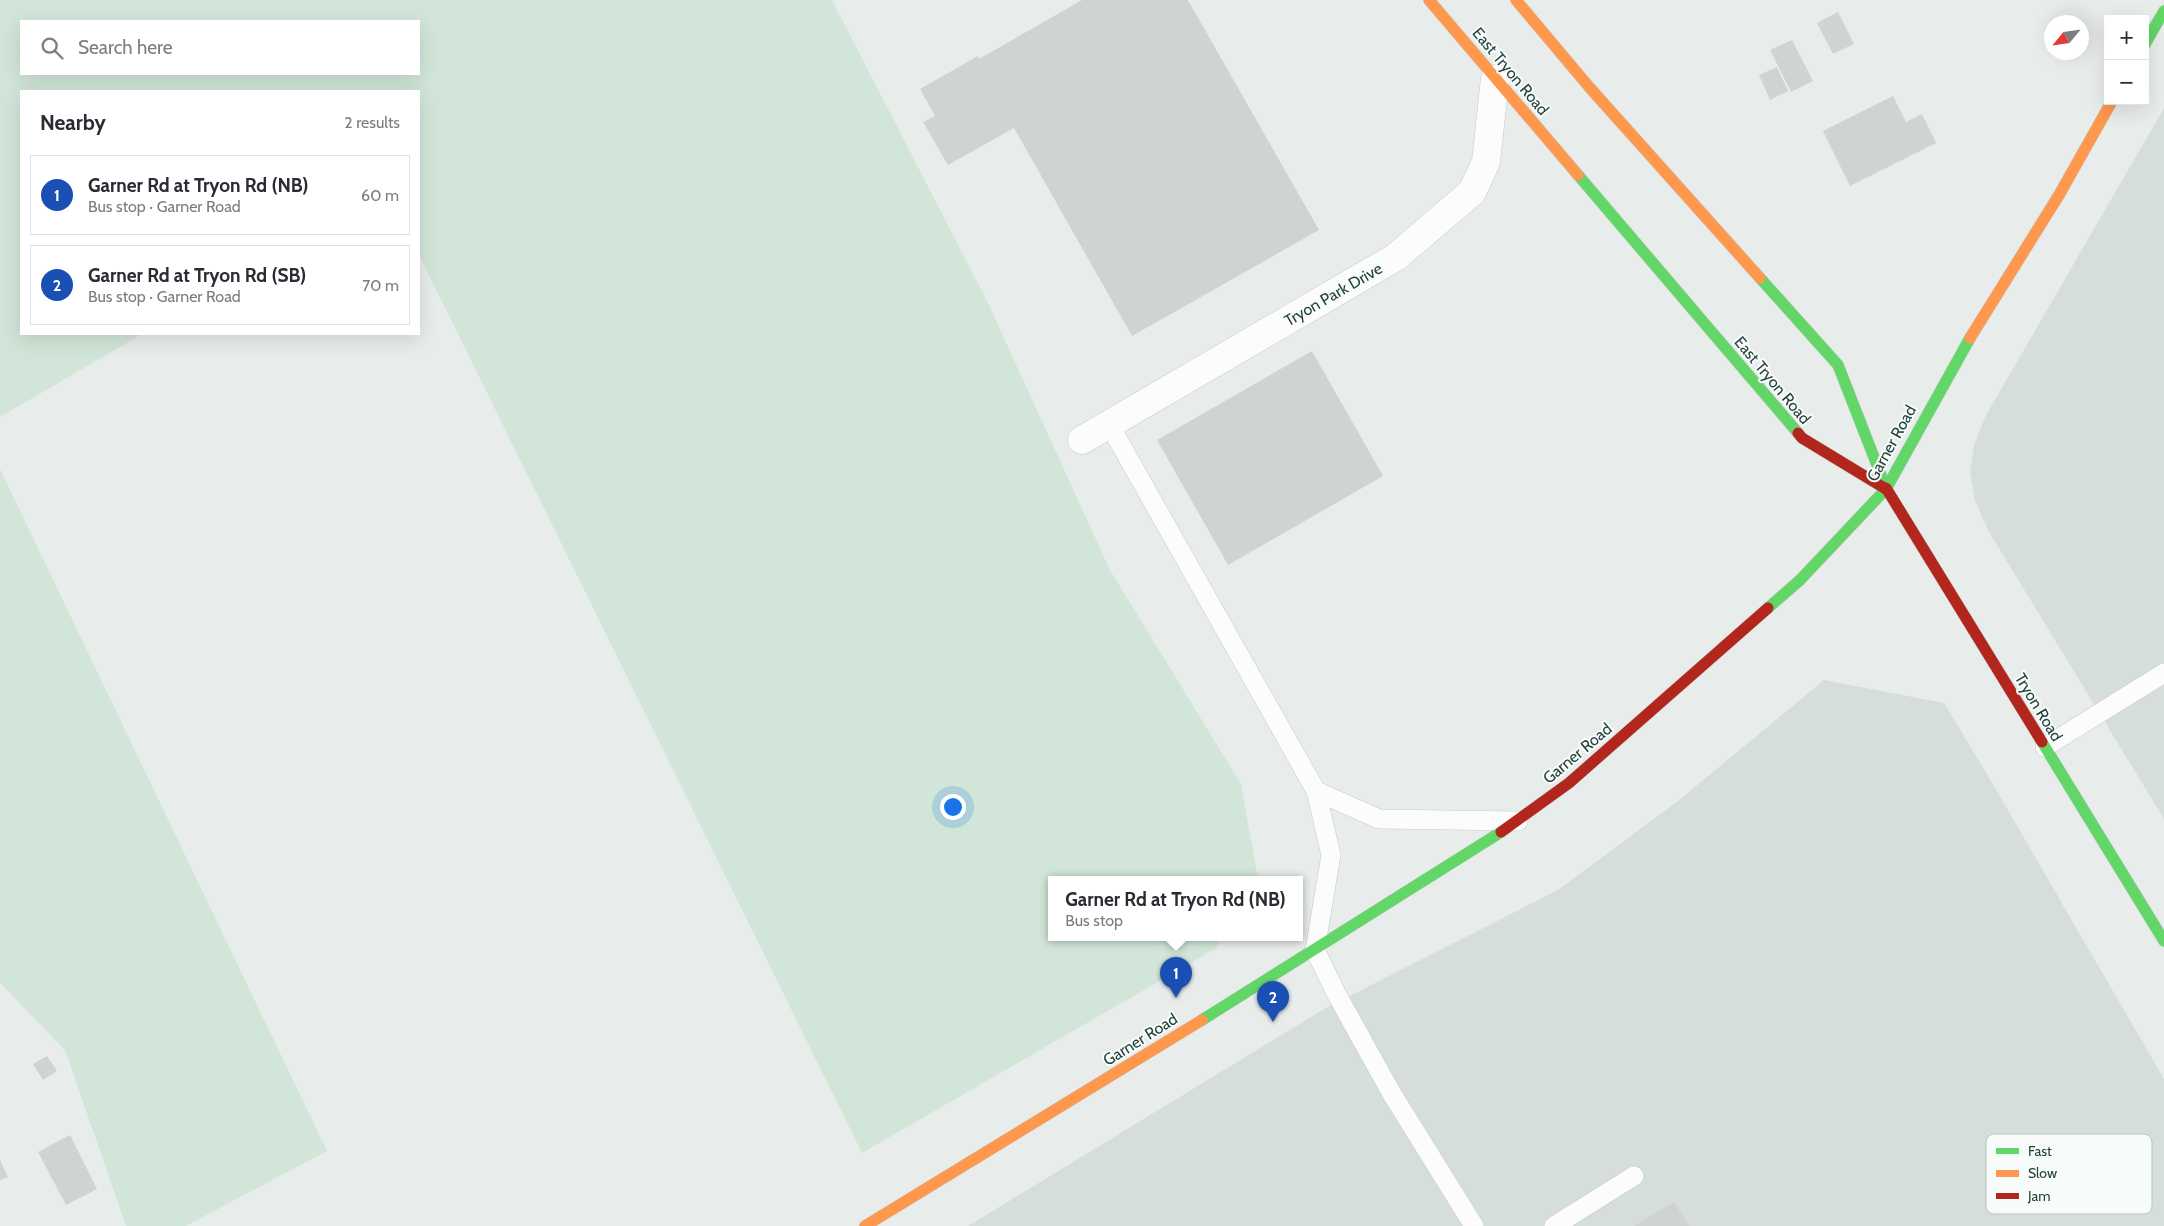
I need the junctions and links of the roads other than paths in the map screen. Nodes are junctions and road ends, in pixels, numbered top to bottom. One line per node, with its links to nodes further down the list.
1 (1430, 0): 5 (main road, East Tryon Road)
2 (1516, 0): 9 (main road)
3 (2164, 11): 4 (main road)
4 (2149, 37)
5 (1495, 79): 7 (street, Tryon Park Drive); 9 (main road, East Tryon Road)
6 (2110, 105): 9 (main road, Garner Road)
7 (1109, 424): 8 (street, Tryon Park Drive); 12 (lane)
8 (1082, 440)
9 (1886, 489): 11 (main road, Tryon Road); 13 (main road, Garner Road)
10 (2164, 673): 11 (lane)
11 (2044, 747): 14 (main road, Tryon Road)
12 (1316, 791): 13 (lane); 15 (lane)
13 (1518, 821): 15 (main road, Garner Road)
14 (2164, 941)
15 (1314, 950): 17 (main road, Garner Road); 18 (lane)
16 (1634, 1176): 19 (lane)
17 (866, 1226)
18 (1474, 1226)
19 (1554, 1226)

